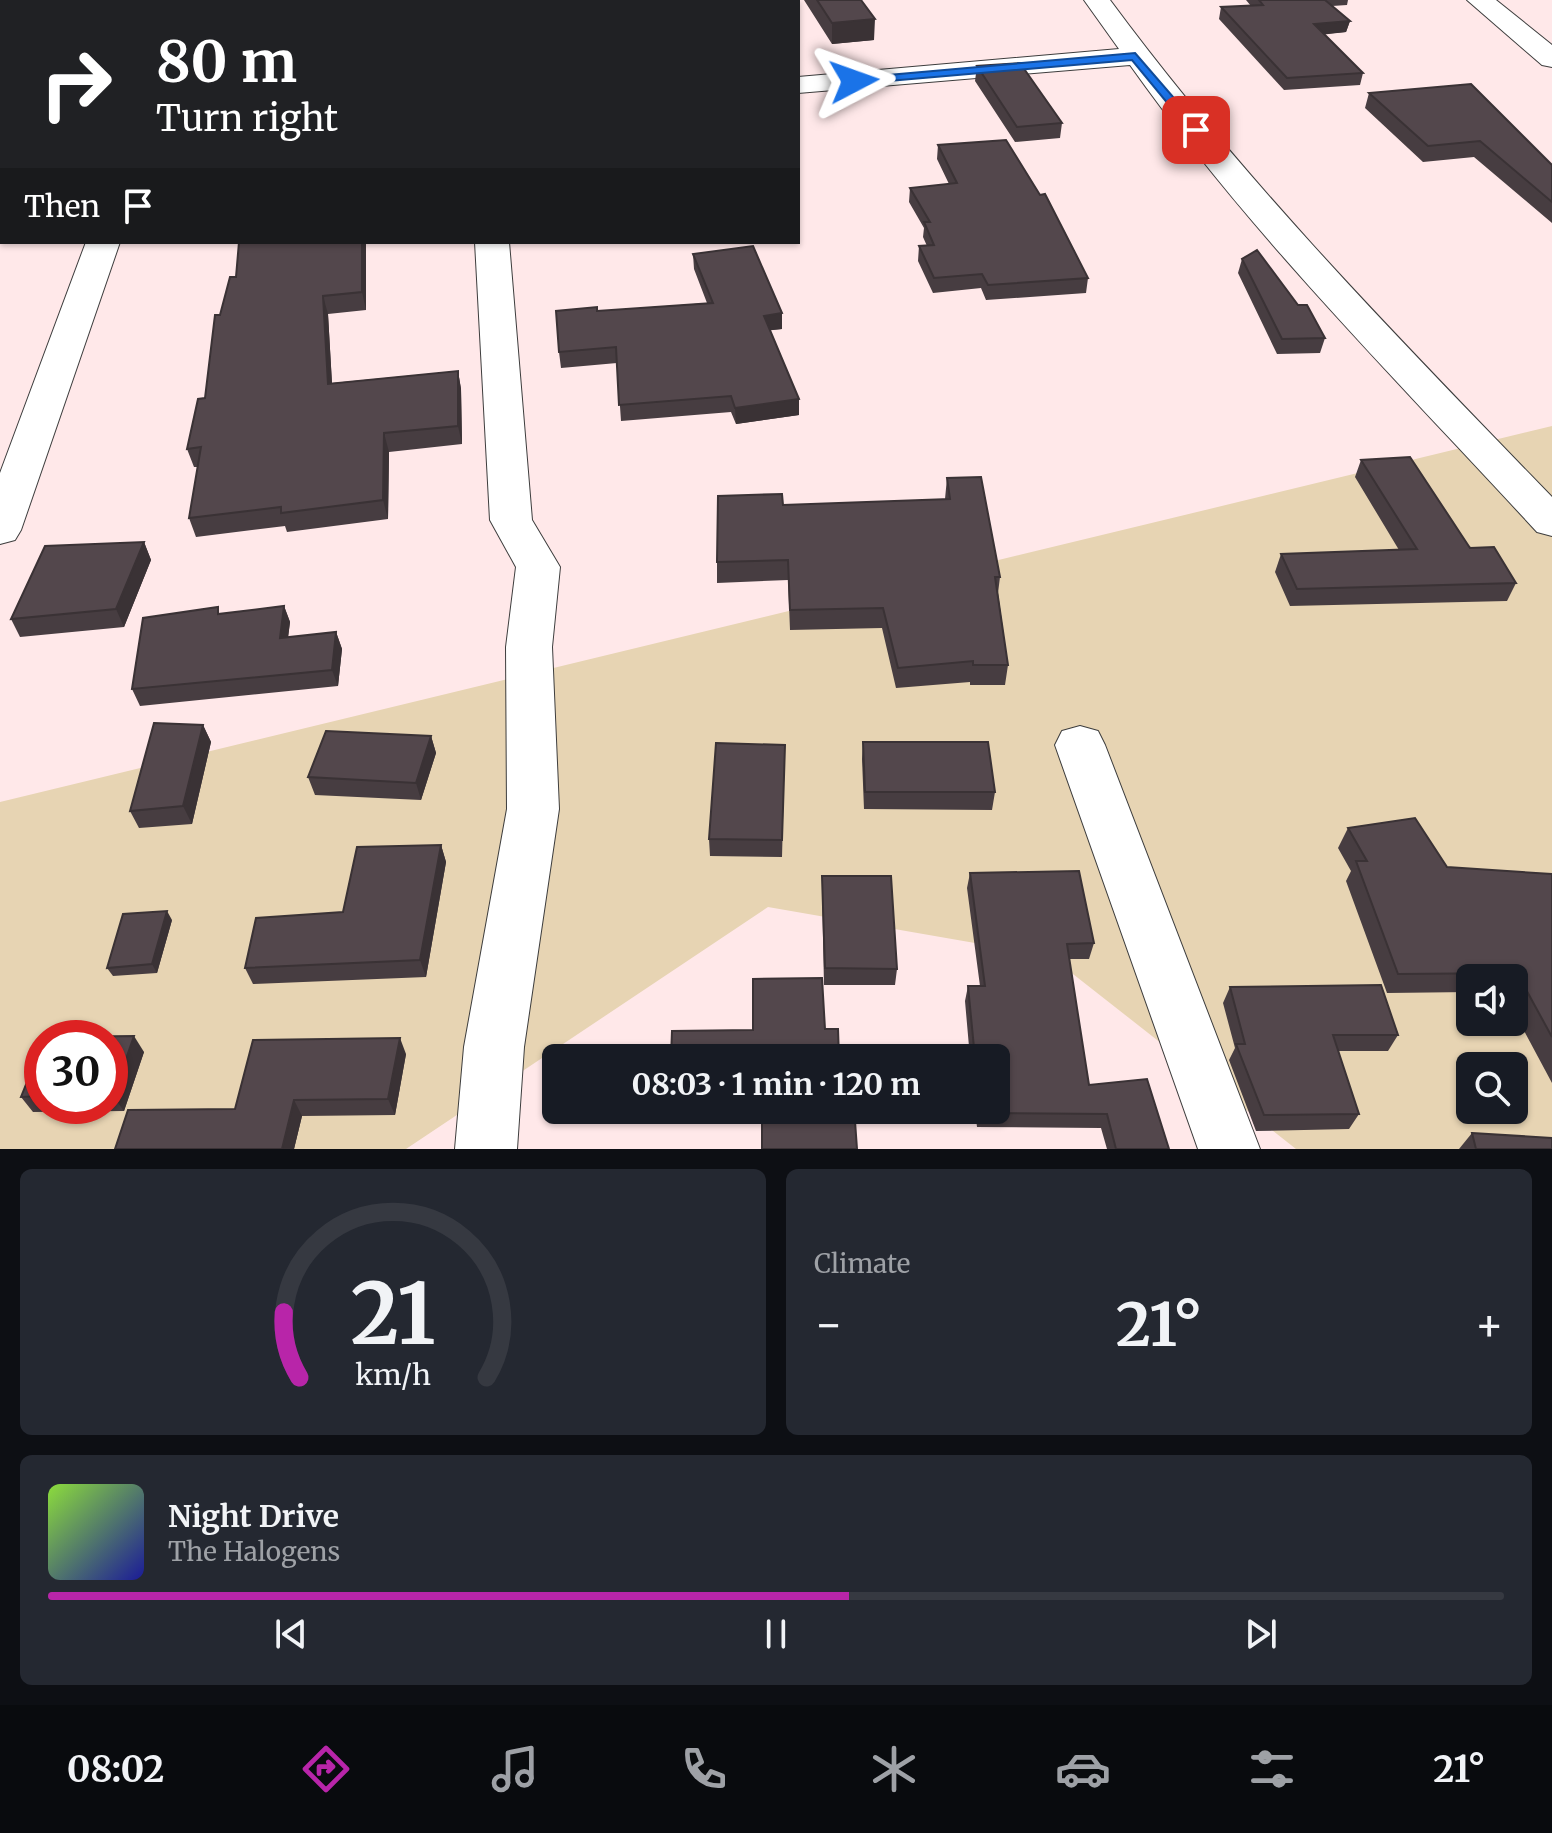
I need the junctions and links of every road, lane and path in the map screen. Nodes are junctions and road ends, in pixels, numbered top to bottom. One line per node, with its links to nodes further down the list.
1 (1097, 0): 3 (street)
2 (1480, 0): 4 (street)
3 (1135, 56): 5 (street); 8 (street)
4 (1552, 59)
5 (800, 85)
6 (102, 244): 9 (street)
7 (492, 244): 11 (street)
8 (1552, 522)
9 (0, 530)
10 (1080, 745): 12 (street)
11 (486, 1149)
12 (1229, 1149)

